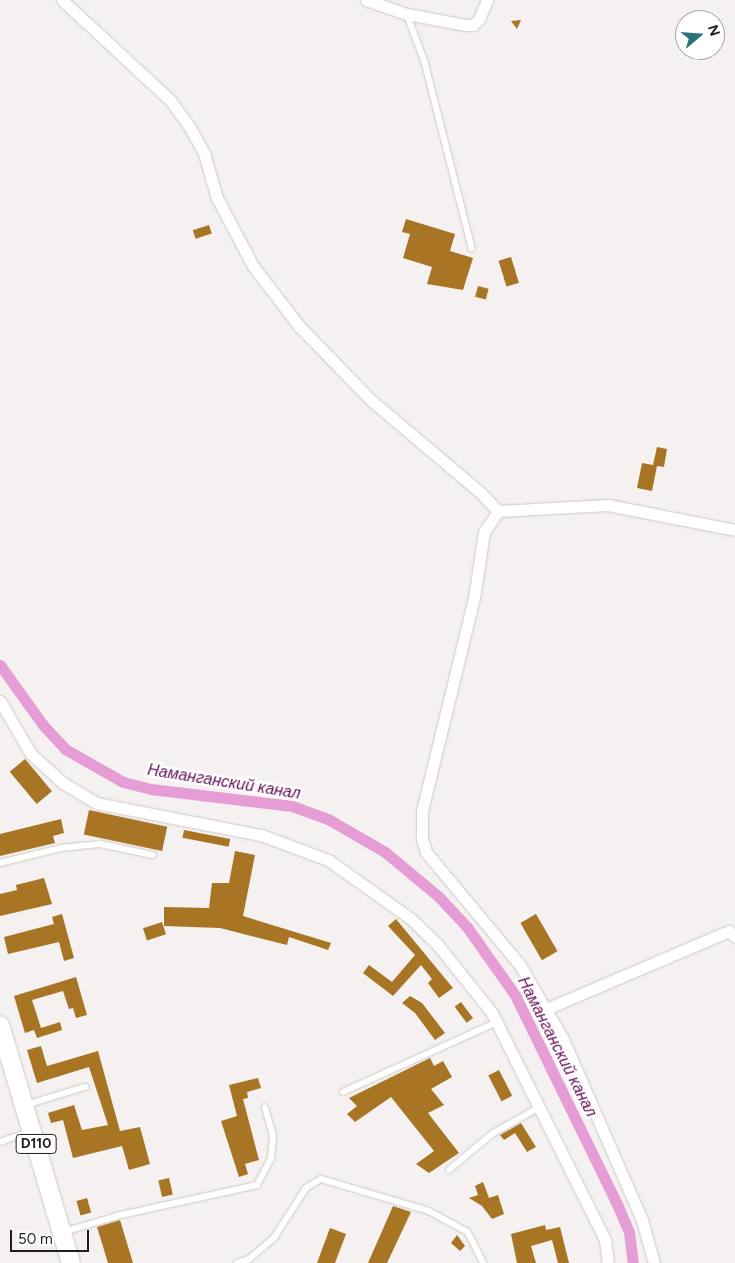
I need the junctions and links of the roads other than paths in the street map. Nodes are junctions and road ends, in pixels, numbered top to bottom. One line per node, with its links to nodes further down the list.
1 (62, 0): 6 (street)
2 (366, 0): 4 (street)
3 (487, 0): 4 (street)
4 (407, 14): 5 (lane)
5 (472, 248)
6 (498, 511): 7 (street); 12 (street)
7 (735, 530)
8 (0, 702): 13 (street)
9 (153, 855): 10 (lane)
10 (0, 863)
11 (733, 932): 12 (street)
12 (546, 1009): 28 (street)
13 (497, 1022): 16 (lane); 19 (street)
14 (0, 1025): 17 (main road, D110)
15 (85, 1087): 17 (lane)
16 (343, 1092)
17 (24, 1105): 20 (main road, D110)
18 (265, 1108): 23 (lane)
19 (538, 1108): 22 (lane); 27 (street)
20 (32, 1131): 21 (lane); 23 (main road, D110)
21 (0, 1142)
22 (450, 1170)
23 (62, 1232): 24 (main road, D110)
24 (71, 1263)
25 (237, 1263): 26 (lane)
26 (484, 1263)
27 (608, 1263)
28 (654, 1263)

